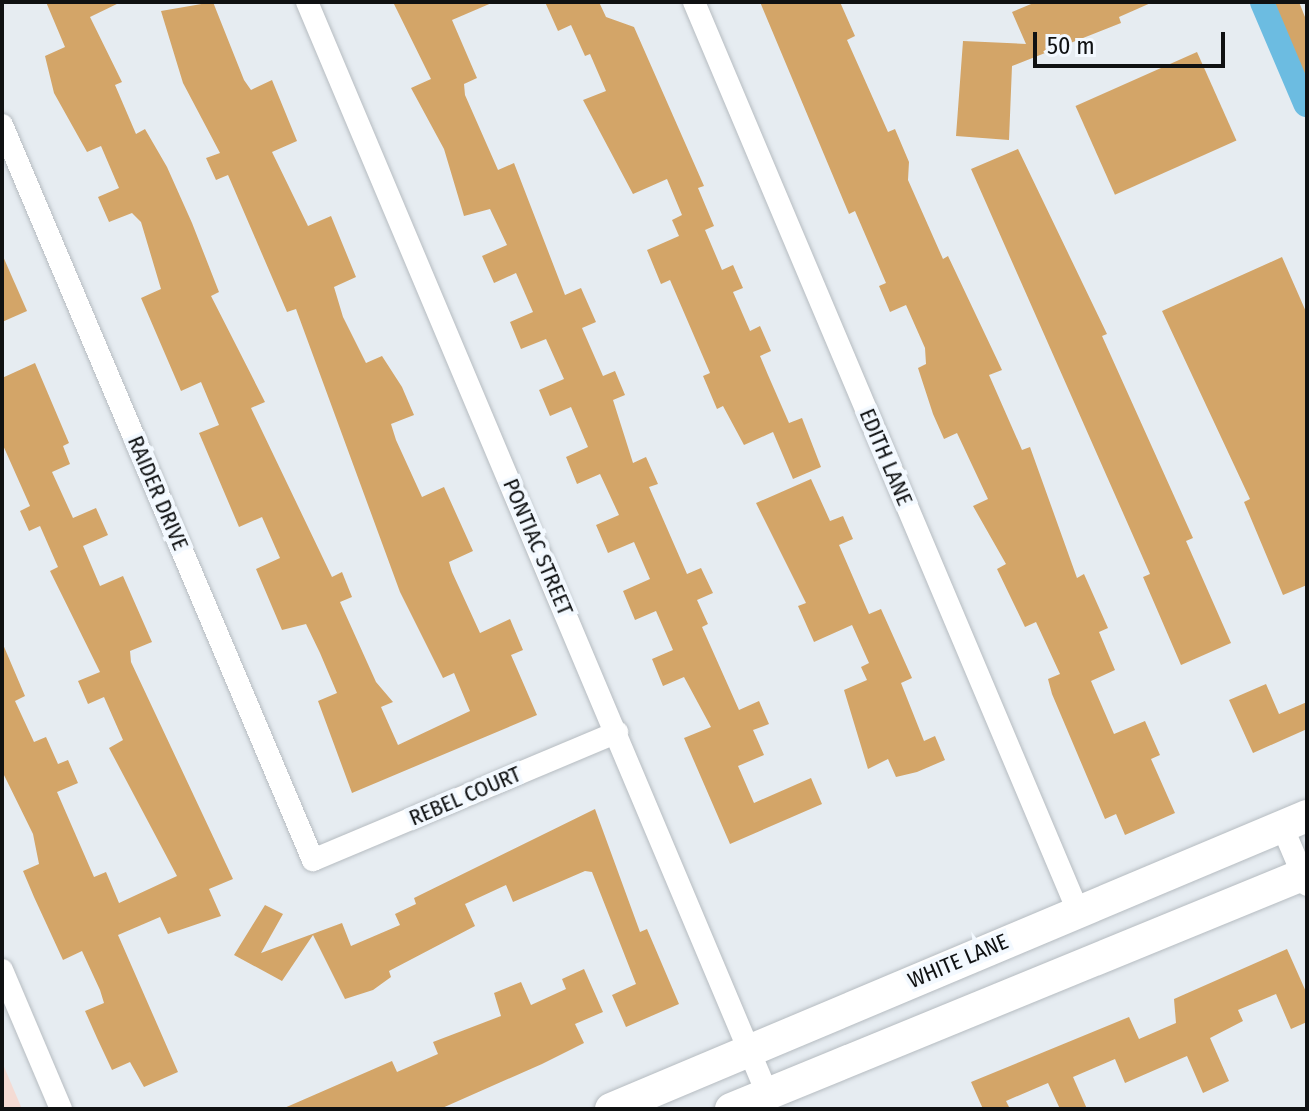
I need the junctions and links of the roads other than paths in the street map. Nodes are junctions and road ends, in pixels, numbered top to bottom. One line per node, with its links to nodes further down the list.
1 (307, 2): 4 (street, PONTIAC STREET)
2 (694, 2): 8 (street, EDITH LANE)
3 (2, 125): 6 (street, RAIDER DRIVE)
4 (617, 732): 6 (street, REBEL COURT); 10 (street, PONTIAC STREET)
5 (1295, 821): 7 (street); 8 (main road, WHITE LANE)
6 (313, 860)
7 (1306, 878): 11 (main road)
8 (1078, 911): 10 (main road, WHITE LANE)
9 (2, 970): 12 (street)
10 (750, 1048): 11 (street, PONTIAC STREET); 13 (main road, WHITE LANE)
11 (767, 1093): 14 (main road)
12 (61, 1109)
13 (611, 1109)
14 (731, 1109)

